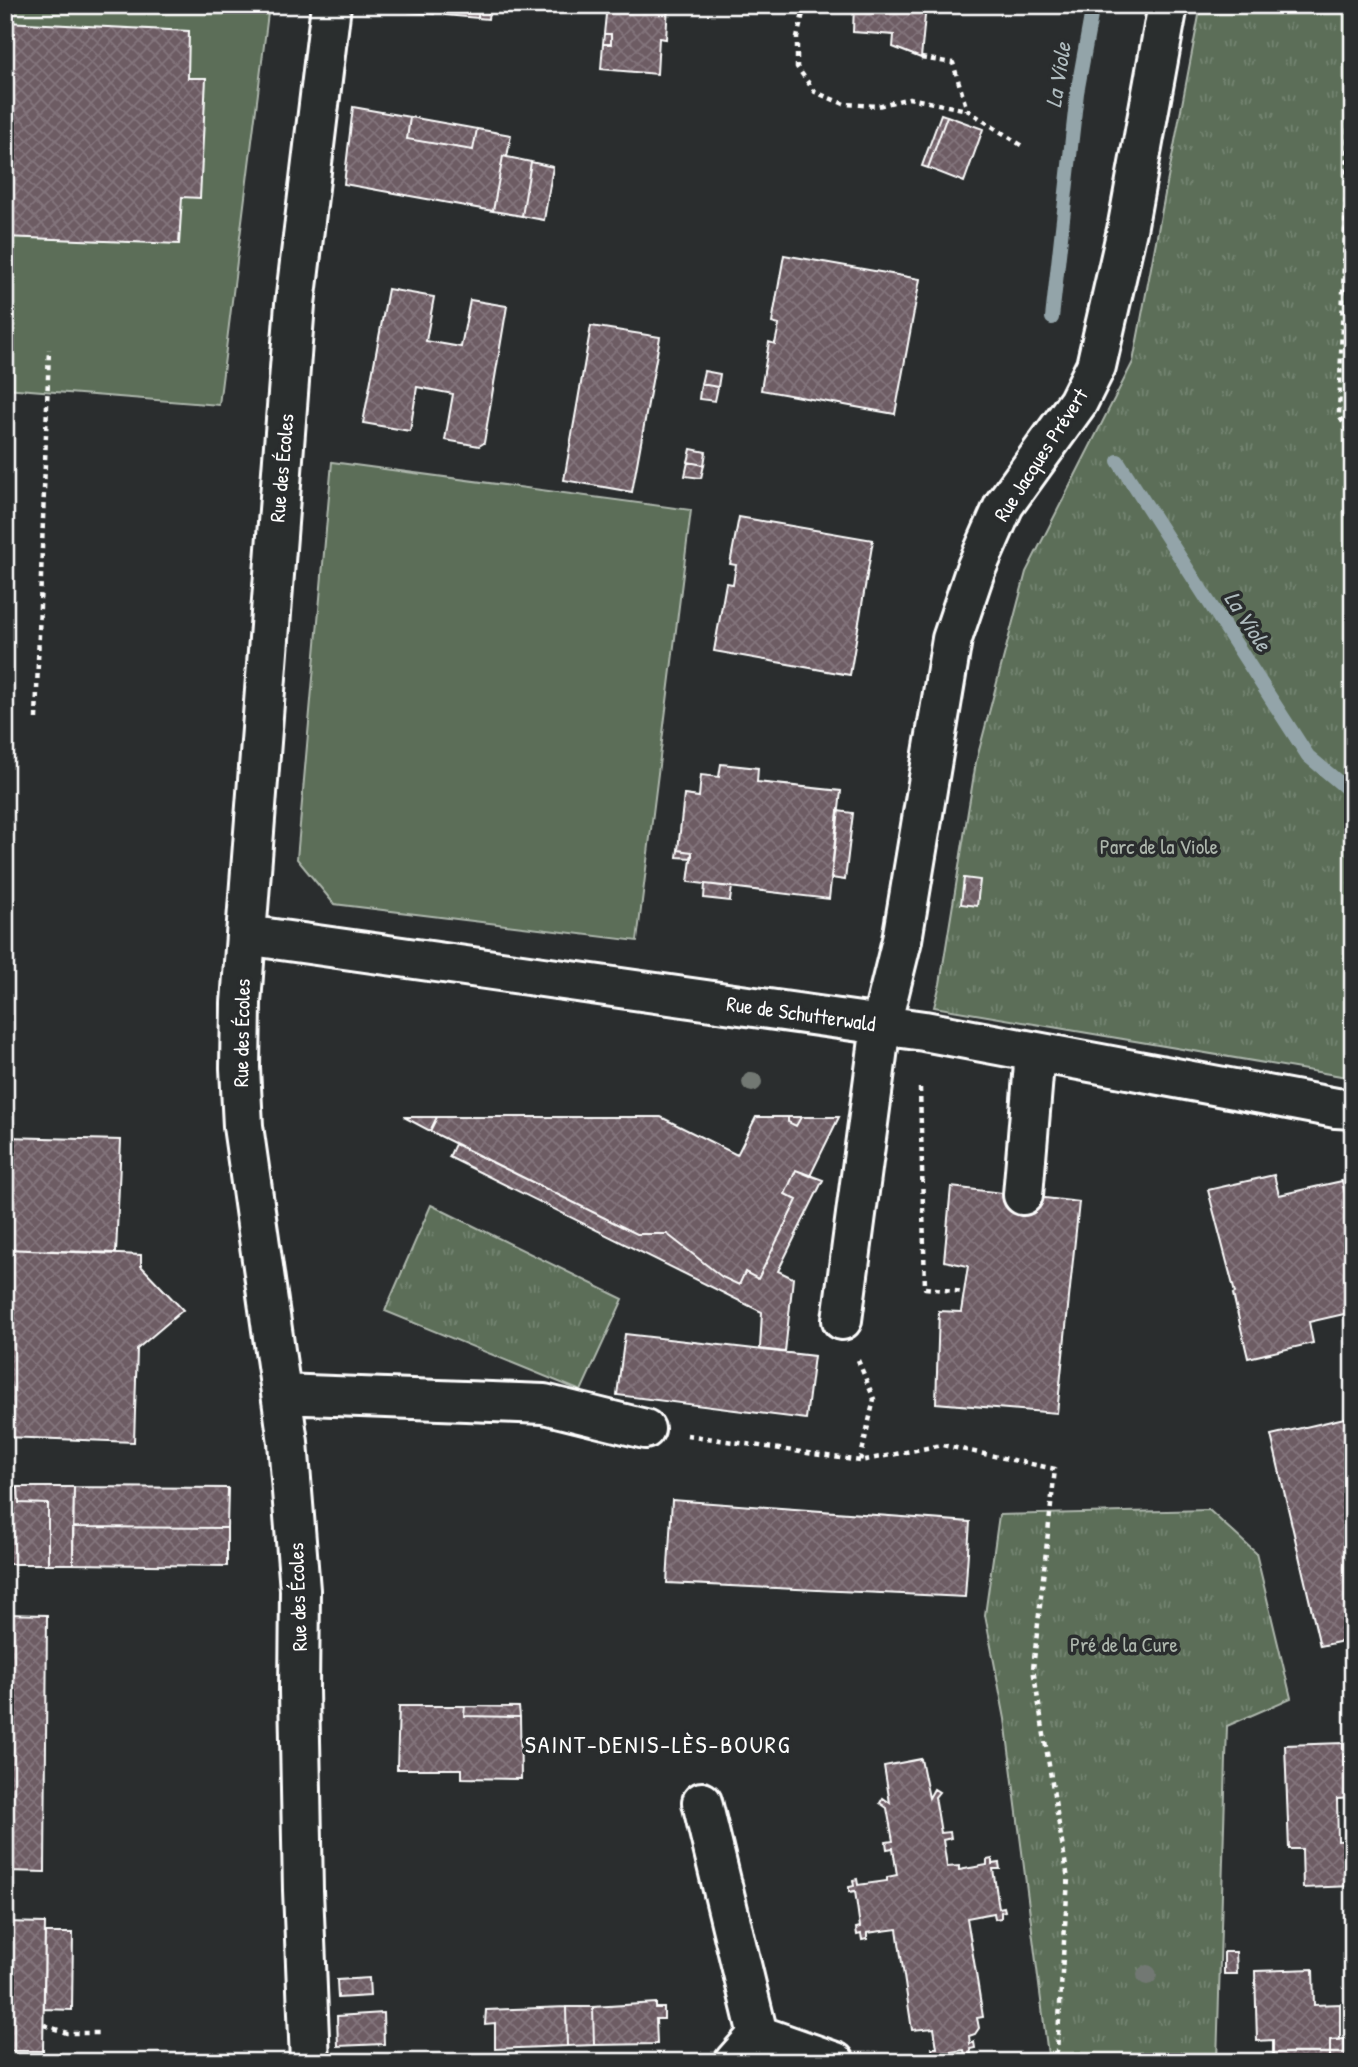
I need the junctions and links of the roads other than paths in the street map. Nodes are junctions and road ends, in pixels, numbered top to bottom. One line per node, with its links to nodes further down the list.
1 (331, 5): 3 (street, Rue des Écoles)
2 (1168, 5): 4 (street, Rue Jacques Prévert)
3 (246, 935): 4 (street, Rue de Schutterwald); 9 (street, Rue des Écoles)
4 (881, 1025): 5 (street, Rue de Schutterwald); 8 (street, Rue Jacques Prévert)
5 (1035, 1052): 6 (street, Rue de Schutterwald); 7 (street)
6 (1353, 1109)
7 (1023, 1195)
8 (842, 1320)
9 (281, 1394): 10 (street); 13 (street, Rue des Écoles)
10 (645, 1429)
11 (702, 1802): 12 (street)
12 (746, 2048): 14 (street)
13 (310, 2062)
14 (835, 2062)

